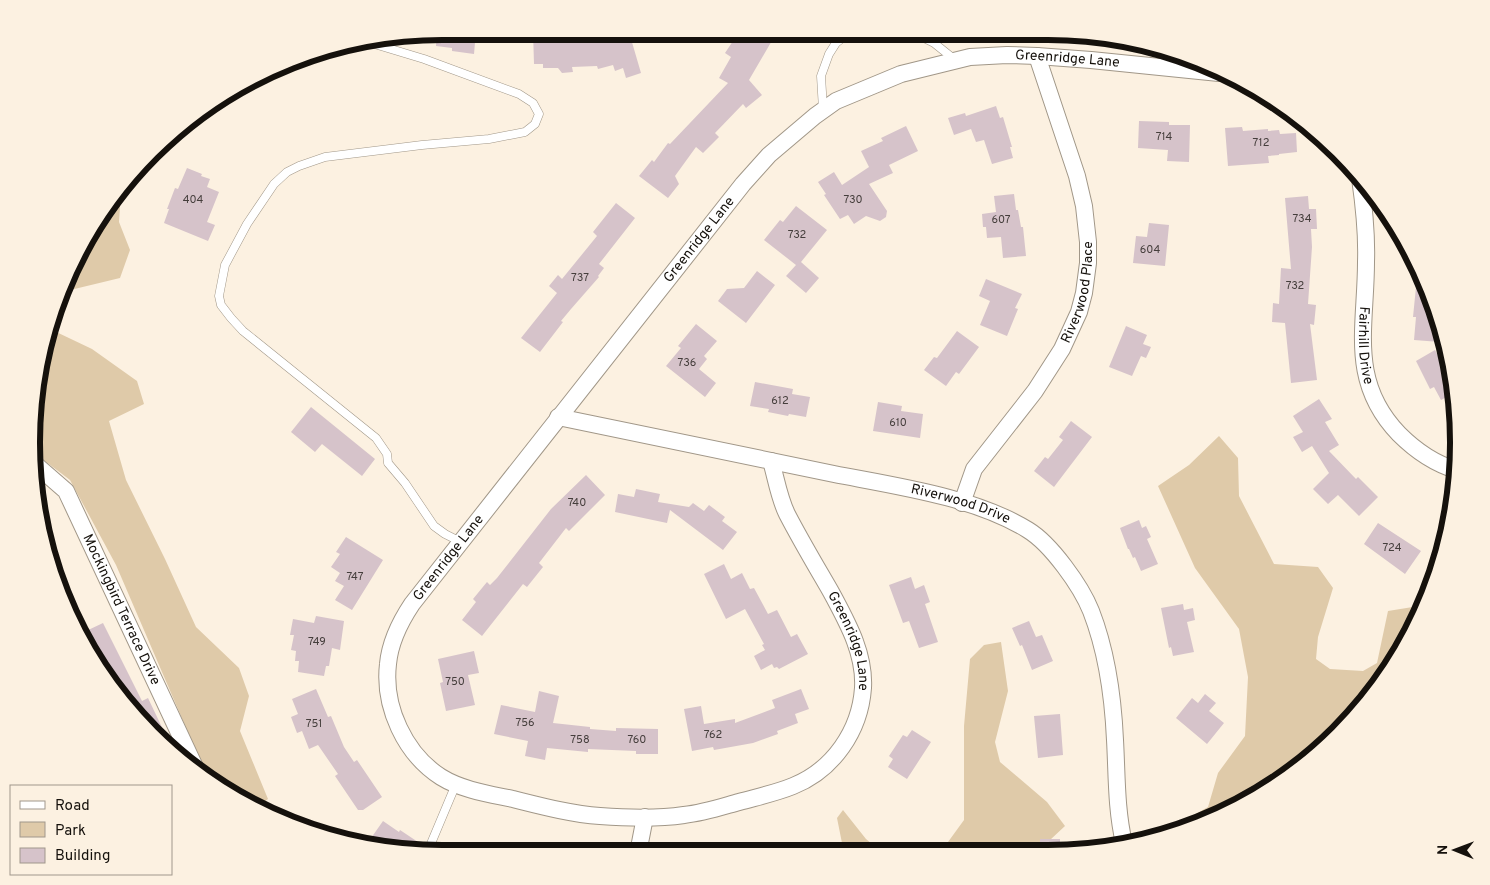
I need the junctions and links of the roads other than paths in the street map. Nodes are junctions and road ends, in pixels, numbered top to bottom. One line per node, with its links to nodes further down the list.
1 (840, 40): 7 (lane)
2 (928, 40): 5 (lane)
3 (379, 45): 14 (lane)
4 (1036, 56): 5 (street, Greenridge Lane); 6 (street, Greenridge Lane); 13 (street, Riverwood Place)
5 (956, 60): 7 (street, Greenridge Lane)
6 (1203, 71)
7 (823, 110): 9 (street, Greenridge Lane)
8 (1362, 191): 11 (street, Fairhill Drive)
9 (558, 417): 10 (street, Riverwood Drive); 14 (street, Greenridge Lane)
10 (771, 461): 13 (street, Riverwood Drive); 17 (street, Greenridge Lane)
11 (1449, 467)
12 (41, 469): 15 (street, Mockingbird Terrace Drive)
13 (962, 503): 18 (street, Riverwood Drive)
14 (460, 542): 16 (street, Greenridge Lane)
15 (190, 756)
16 (456, 784): 17 (street, Greenridge Lane); 19 (lane)
17 (645, 817): 20 (street)
18 (1123, 838)
19 (431, 845)
20 (640, 845)

